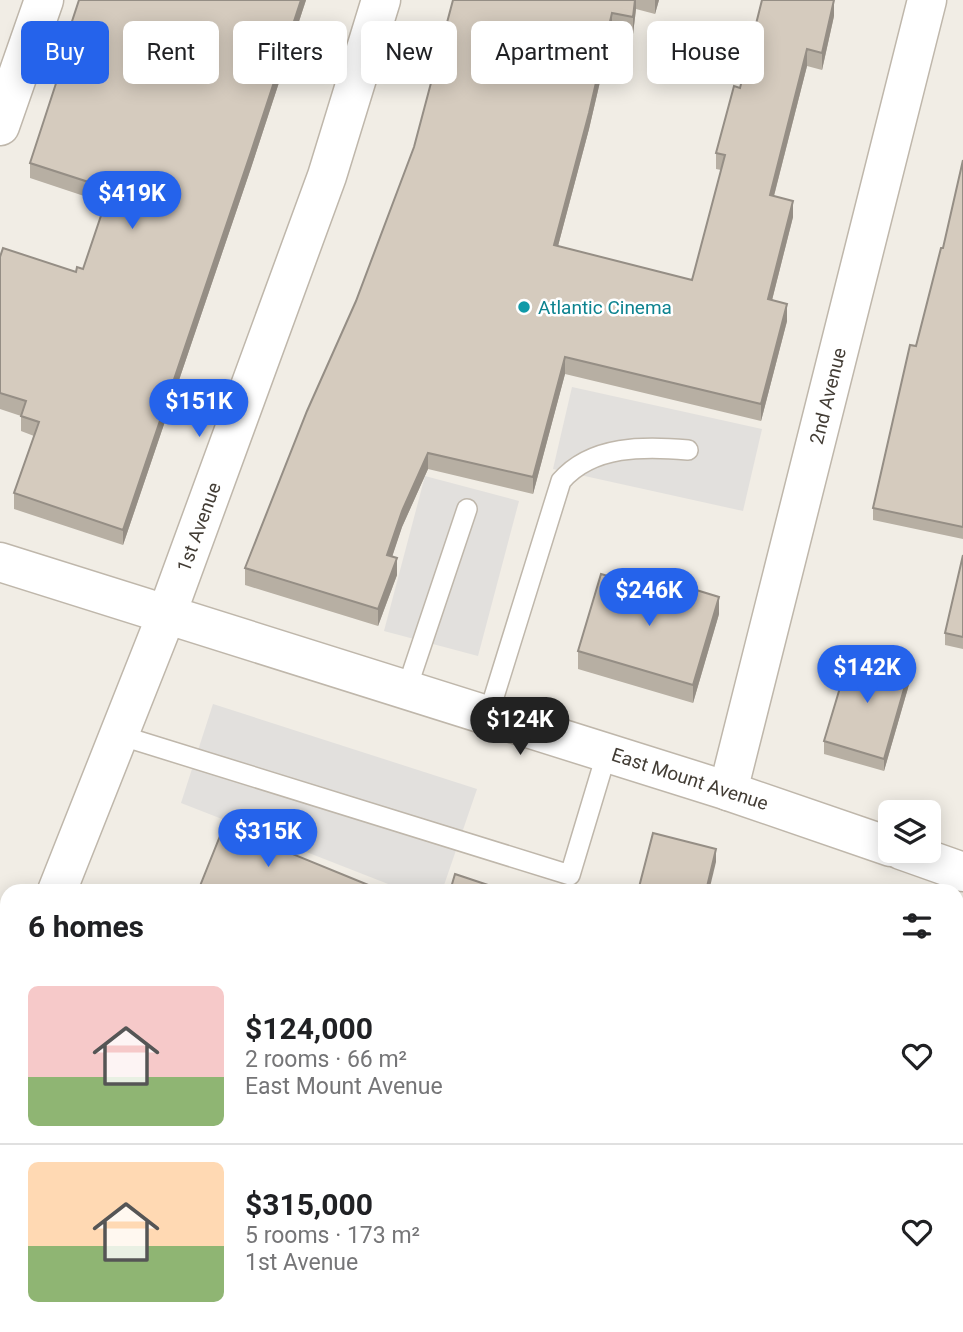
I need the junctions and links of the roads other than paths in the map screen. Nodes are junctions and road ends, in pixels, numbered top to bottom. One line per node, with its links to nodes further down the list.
1 (44, 0): 4 (street)
2 (381, 0): 8 (street, 1st Avenue)
3 (927, 0): 13 (street, 2nd Avenue)
4 (0, 126)
5 (688, 450): 10 (lane)
6 (467, 509): 9 (lane)
7 (0, 562): 8 (street, East Mount Avenue)
8 (166, 616): 9 (street, East Mount Avenue); 11 (street, 1st Avenue)
9 (406, 691): 10 (street, East Mount Avenue)
10 (488, 716): 12 (street, East Mount Avenue)
11 (119, 736): 12 (lane); 17 (street, 1st Avenue)
12 (607, 752): 13 (street, East Mount Avenue)
13 (728, 791): 14 (street, East Mount Avenue)
14 (878, 843)
15 (938, 863): 16 (street)
16 (963, 872)
17 (60, 884)

